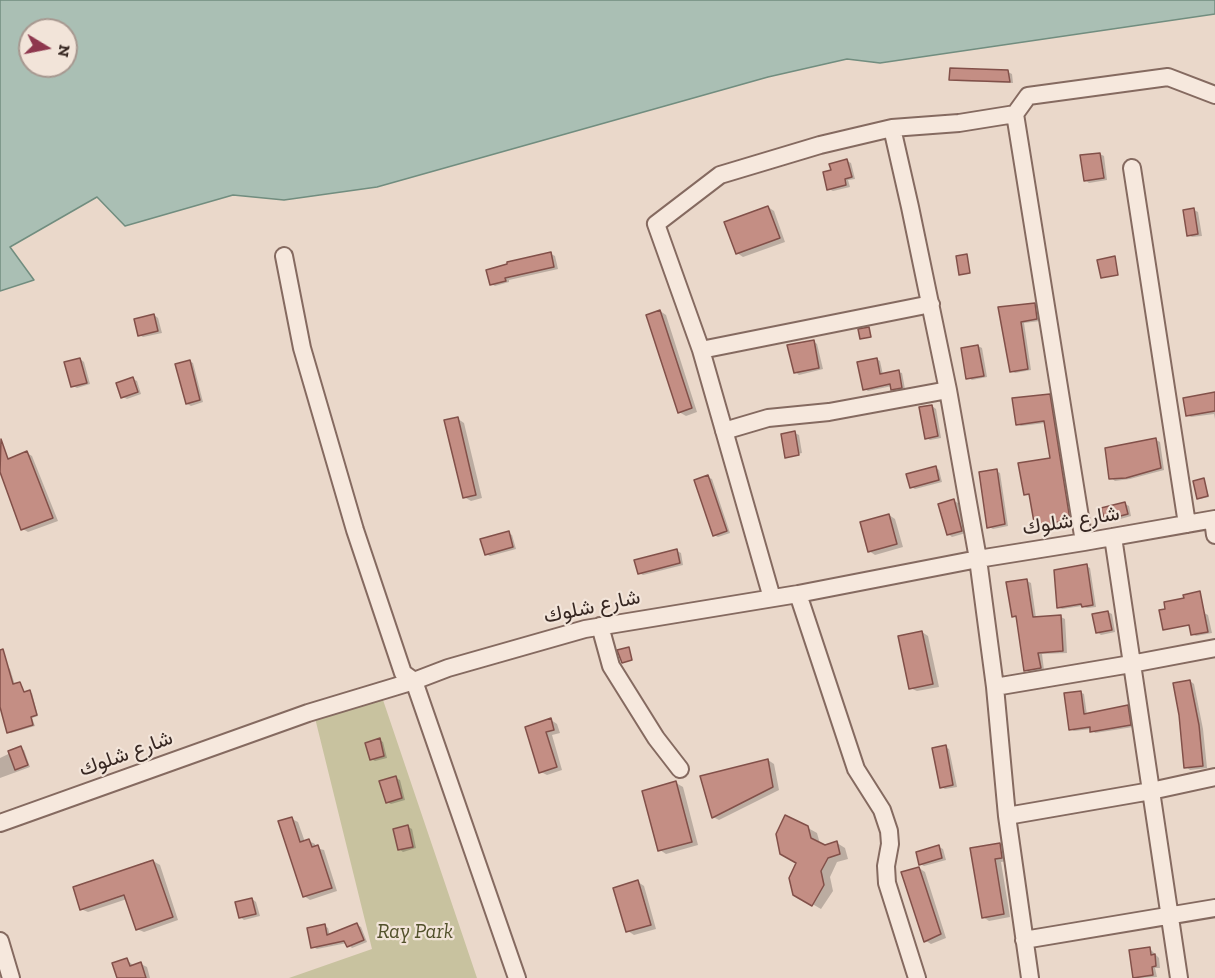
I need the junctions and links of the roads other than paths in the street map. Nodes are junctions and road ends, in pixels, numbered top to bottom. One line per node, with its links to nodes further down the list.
1 (1215, 95): 2 (street)
2 (1015, 114): 3 (street); 13 (street)
3 (892, 128): 6 (street); 7 (street)
4 (1132, 168): 10 (street)
5 (284, 256): 20 (street)
6 (931, 304): 7 (street); 8 (street)
7 (701, 350): 9 (street)
8 (948, 390): 9 (street); 14 (street)
9 (724, 431): 16 (street)
10 (1187, 524): 11 (street, شارع شلوك); 12 (street, شارع شلوك)
11 (1214, 525)
12 (1113, 537): 13 (street, شارع شلوك); 19 (street)
13 (1084, 543): 14 (street, شارع شلوك)
14 (978, 559): 15 (street, شارع شلوك); 21 (street)
15 (798, 594): 16 (street, شارع شلوك); 33 (street)
16 (772, 598): 17 (street, شارع شلوك)
17 (600, 626): 20 (street, شارع شلوك); 22 (street)
18 (1215, 648): 19 (street)
19 (1131, 664): 21 (street); 24 (street)
20 (414, 681): 26 (street, شارع شلوك); 32 (street)
21 (995, 687): 25 (street)
22 (680, 769)
23 (1215, 777): 24 (street)
24 (1151, 791): 25 (street); 28 (street)
25 (1007, 816): 29 (street)
26 (0, 823)
27 (1215, 908): 28 (street)
28 (1170, 914): 29 (street); 35 (street)
29 (1024, 940): 34 (street)
30 (0, 941): 31 (street)
31 (11, 978)
32 (517, 978)
33 (917, 978)
34 (1030, 978)
35 (1179, 978)

